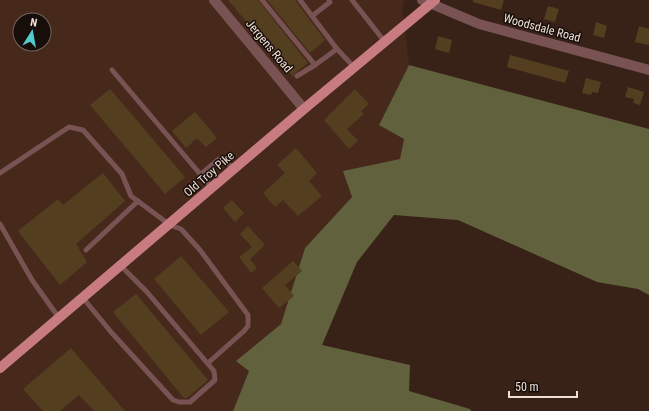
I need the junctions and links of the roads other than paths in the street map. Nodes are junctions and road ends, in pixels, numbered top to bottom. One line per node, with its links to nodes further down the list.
1 (214, 0): 15 (street, Jergens Road)
2 (262, 0): 10 (lane)
3 (300, 0): 7 (lane)
4 (329, 0): 7 (lane)
5 (352, 0): 8 (lane)
6 (429, 1): 8 (main road, Old Troy Pike); 13 (street, Woodsdale Road)
7 (312, 16): 9 (lane)
8 (385, 42): 11 (main road, Old Troy Pike)
9 (336, 49): 10 (lane); 11 (lane)
10 (316, 65): 14 (lane)
11 (354, 67): 15 (main road, Old Troy Pike)
12 (112, 70): 18 (lane)
13 (649, 70)
14 (297, 76)
15 (304, 109): 16 (main road, Old Troy Pike)
16 (235, 168): 18 (lane); 19 (main road, Old Troy Pike)
17 (0, 173): 20 (lane)
18 (200, 174): 19 (lane)
19 (212, 188): 22 (main road, Old Troy Pike)
20 (138, 201): 22 (lane); 23 (lane)
21 (0, 224): 26 (lane)
22 (170, 225): 24 (main road, Old Troy Pike); 27 (lane)
23 (86, 250)
24 (121, 266): 25 (main road, Old Troy Pike); 27 (lane)
25 (84, 298): 26 (main road, Old Troy Pike); 27 (lane)
26 (59, 318): 28 (main road, Old Troy Pike)
27 (208, 363)
28 (0, 368)

